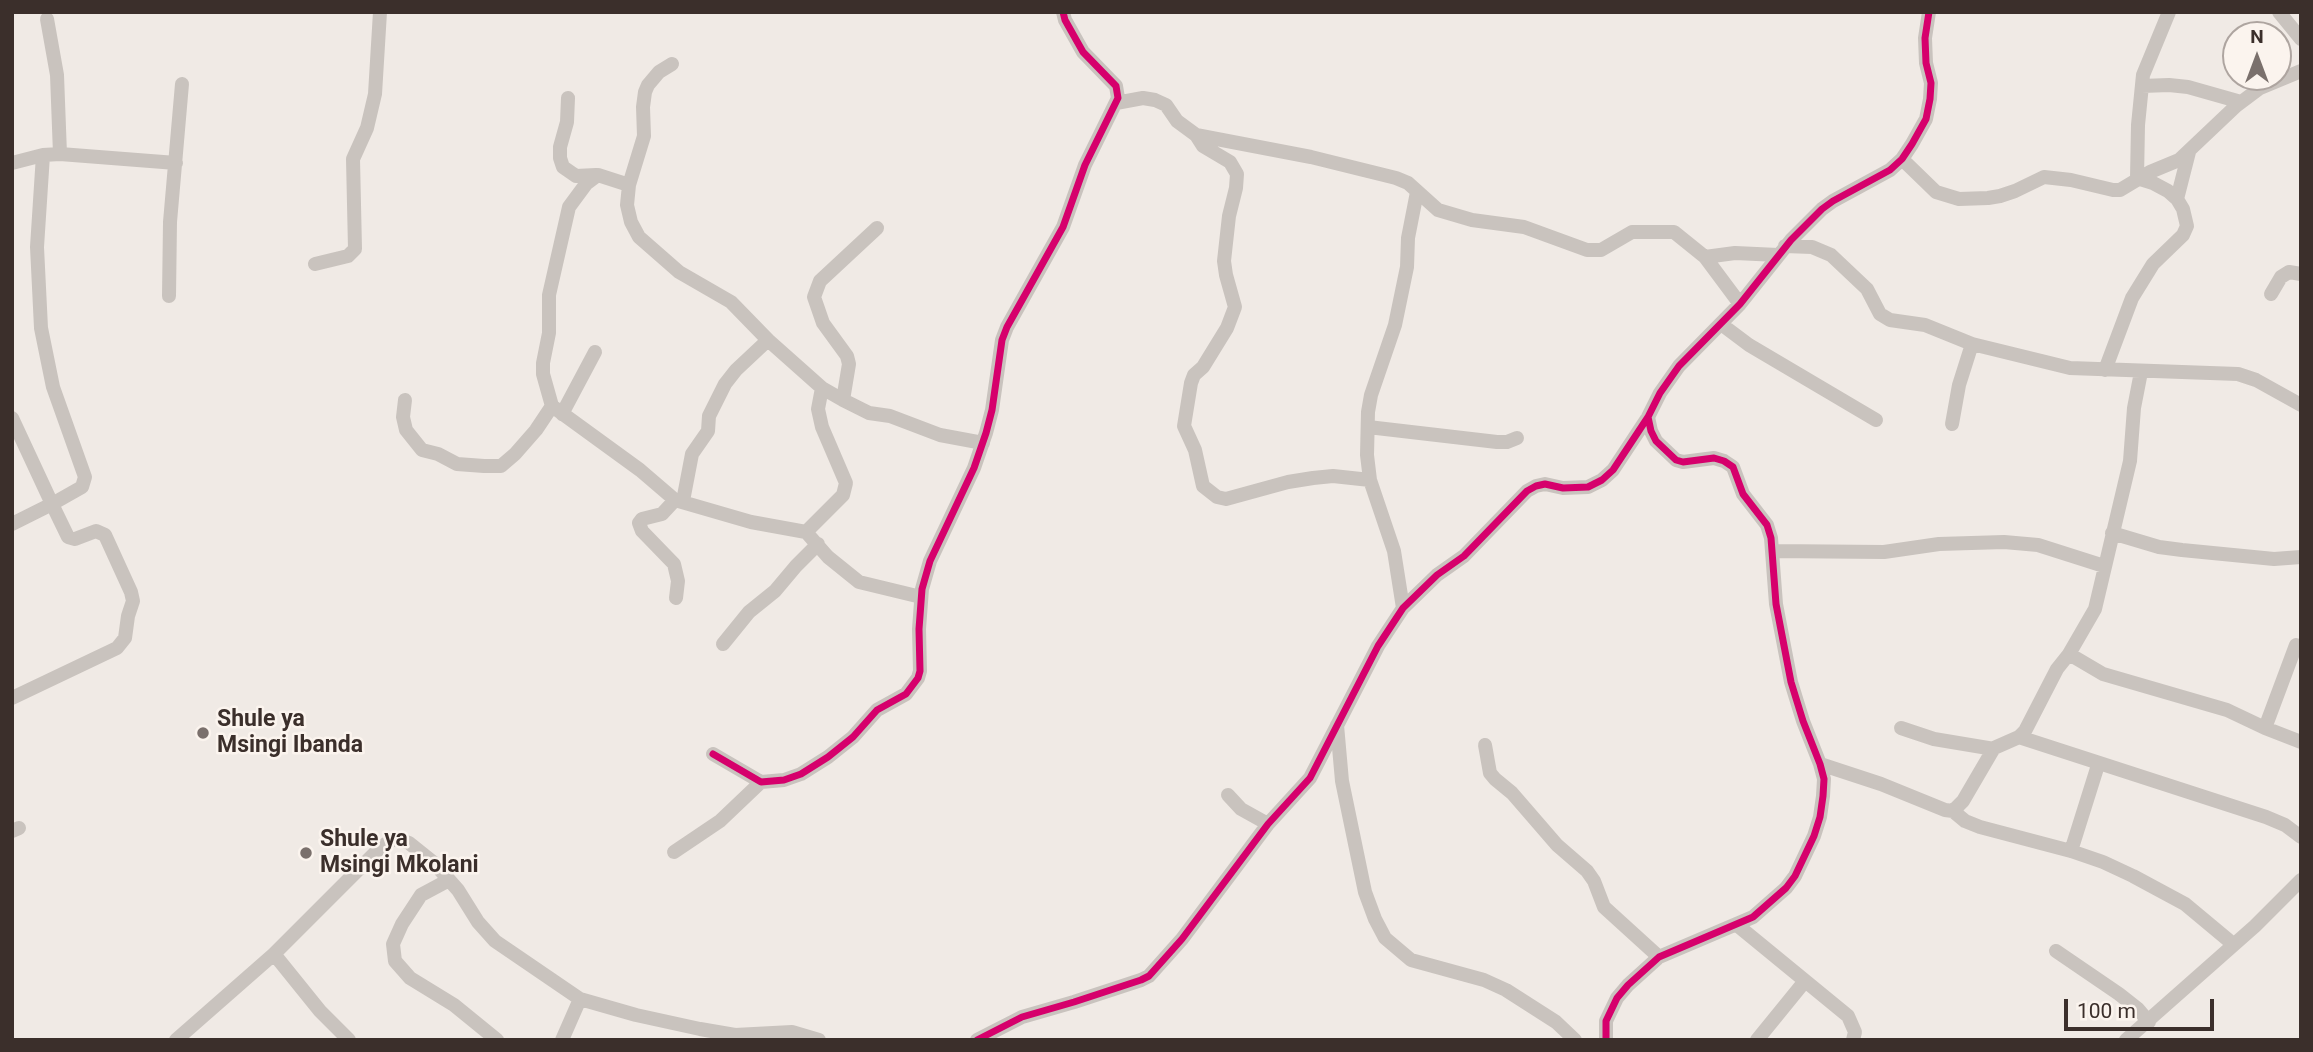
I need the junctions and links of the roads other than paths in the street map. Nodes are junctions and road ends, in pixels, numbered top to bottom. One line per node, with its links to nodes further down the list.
1 (380, 12): 30 (street)
2 (1063, 12): 14 (street)
3 (1929, 12): 19 (street)
4 (2169, 12): 11 (street)
5 (2279, 12): 7 (street)
6 (47, 19): 17 (street)
7 (2301, 39)
8 (671, 64): 24 (street)
9 (2301, 71): 13 (street)
10 (181, 84): 21 (street)
11 (2142, 86): 13 (street); 23 (street)
12 (568, 98): 22 (street)
13 (2241, 102): 16 (street)
14 (1116, 103): 15 (street); 52 (street)
15 (1196, 135): 25 (street); 53 (street)
16 (2189, 152): 23 (street); 26 (street)
17 (60, 154): 18 (street); 21 (street)
18 (43, 155): 20 (street); 55 (street)
19 (1902, 159): 23 (street); 28 (street)
20 (12, 163)
21 (176, 163): 33 (street)
22 (597, 175): 24 (street); 45 (street)
23 (2137, 178): 26 (street)
24 (629, 185): 36 (street)
25 (1417, 192): 29 (street); 50 (street)
26 (2177, 199): 39 (street)
27 (877, 228): 43 (street)
28 (1782, 251): 29 (street); 34 (street); 37 (street)
29 (1705, 257): 34 (street)
30 (315, 264)
31 (2301, 274): 32 (street)
32 (2271, 295)
33 (169, 296)
34 (1740, 304): 35 (street)
35 (1721, 324): 46 (street); 48 (street)
36 (768, 340): 41 (street); 54 (street)
37 (1972, 344): 39 (street); 49 (street)
38 (595, 352): 45 (street)
39 (2105, 370): 40 (street)
40 (2141, 372): 44 (street); 58 (street)
41 (822, 388): 43 (street); 57 (street)
42 (405, 400): 45 (street)
43 (843, 400): 52 (street)
44 (2301, 405)
45 (557, 410): 54 (street)
46 (1648, 417): 60 (street); 65 (street)
47 (12, 418): 55 (street)
48 (1876, 420)
49 (1952, 424)
50 (1368, 427): 51 (street); 53 (street)
51 (1517, 438)
52 (983, 443): 63 (street)
53 (1370, 480): 65 (street)
54 (679, 500): 57 (street); 64 (street)
55 (52, 504): 56 (street); 69 (street)
56 (12, 524)
57 (806, 532): 59 (street)
58 (2112, 533): 61 (street); 62 (street)
59 (818, 544): 63 (street); 66 (street)
60 (1772, 551): 62 (street); 78 (street)
61 (2301, 557)
62 (2104, 566): 68 (street)
63 (921, 597): 80 (street)
64 (676, 598)
65 (1403, 608): 70 (street)
66 (723, 644)
67 (2296, 645): 72 (street)
68 (2069, 654): 72 (street); 73 (street)
69 (12, 698)
70 (1337, 724): 83 (street); 104 (street)
71 (1901, 728): 76 (street)
72 (2265, 728): 74 (street)
73 (2019, 737): 76 (street); 79 (street)
74 (2301, 742)
75 (1485, 745): 93 (street)
76 (1994, 749): 82 (street)
77 (713, 754): 80 (street)
78 (1820, 764): 82 (street); 89 (street)
79 (2098, 765): 84 (street); 85 (street)
80 (761, 782): 86 (street)
81 (1228, 795): 83 (street)
82 (1953, 811): 85 (street)
83 (1268, 824): 103 (street)
84 (2301, 837)
85 (2071, 851): 90 (street)
86 (674, 852)
87 (449, 880): 92 (street); 95 (street); 100 (street)
88 (2301, 880): 90 (street)
89 (1737, 925): 93 (street); 94 (street)
90 (2233, 944): 96 (street)
91 (2056, 951): 96 (street)
92 (274, 954): 98 (street); 99 (street)
93 (1659, 957): 105 (street)
94 (1805, 981): 106 (street); 107 (street)
95 (580, 999): 97 (street); 101 (street)
96 (2144, 1030): 108 (street)
97 (770, 1037): 102 (street)
98 (176, 1040)
99 (349, 1040)
100 (497, 1040)
101 (562, 1040)
102 (819, 1040)
103 (977, 1040)
104 (1575, 1040)
105 (1606, 1040)
106 (1757, 1040)
107 (1853, 1040)
108 (2126, 1040)

